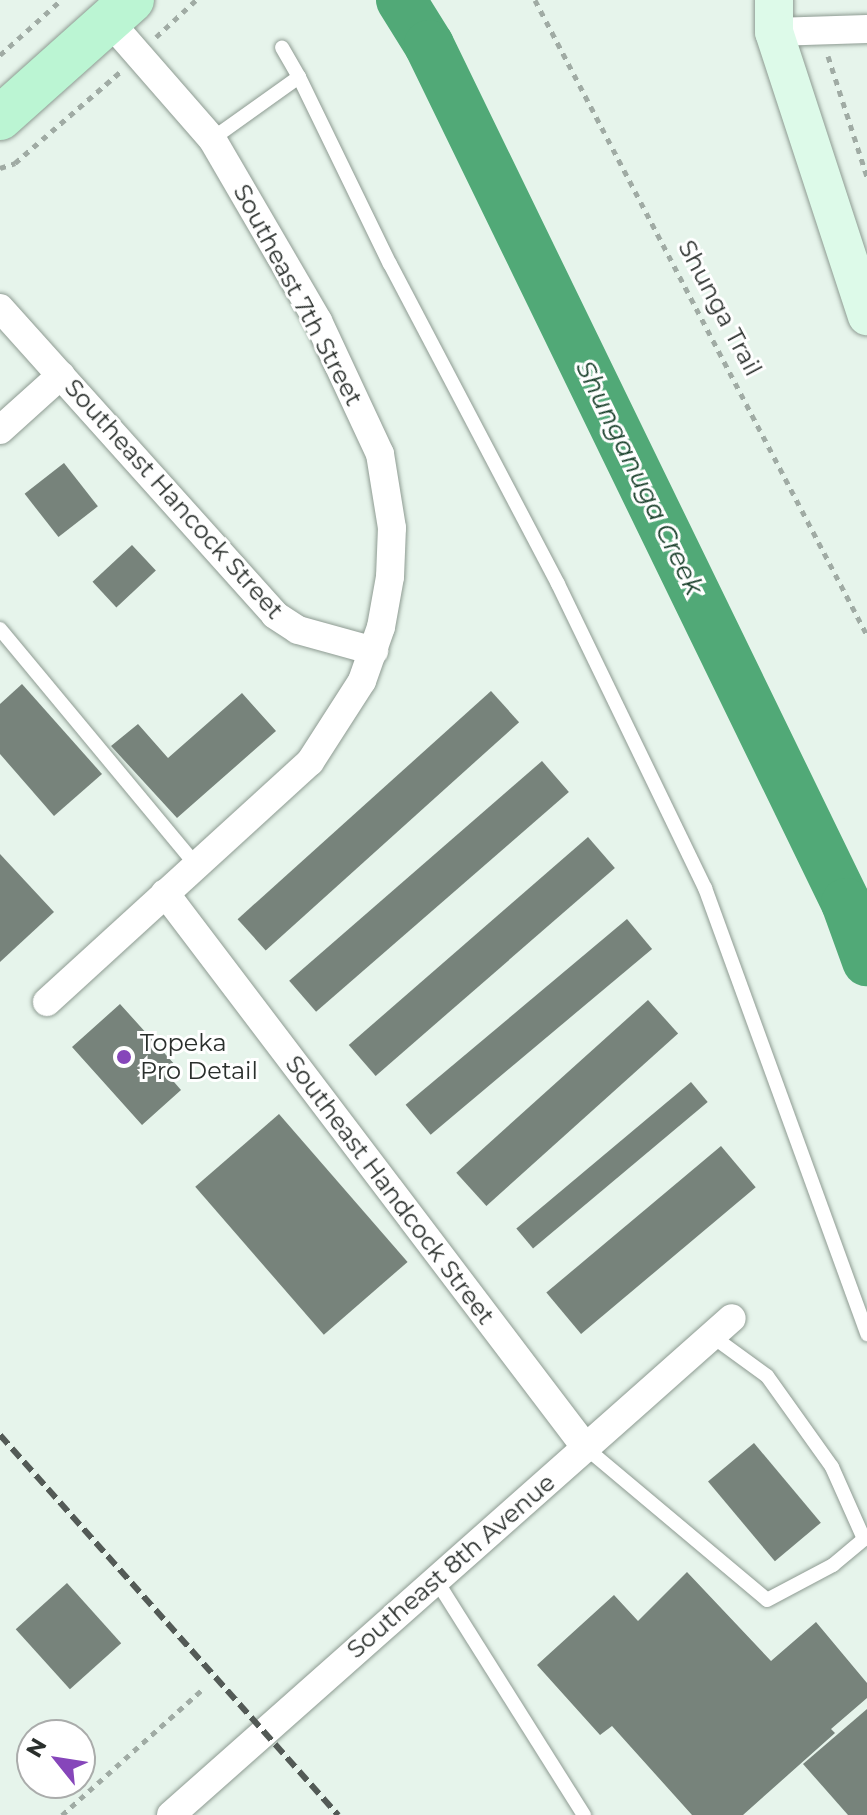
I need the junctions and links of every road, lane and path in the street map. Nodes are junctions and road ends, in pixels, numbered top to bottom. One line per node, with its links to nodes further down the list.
1 (61, 0): 11 (path)
2 (196, 0): 10 (path)
3 (535, 0): 22 (path, Shunga Trail)
4 (752, 0): 6 (main road)
5 (121, 10): 10 (street, Southeast 7th Street); 13 (main road)
6 (774, 16): 7 (street); 18 (main road)
7 (819, 29): 8 (street); 16 (path)
8 (867, 29)
9 (282, 48): 12 (lane)
10 (141, 52): 14 (street, Southeast 7th Street); 15 (path)
11 (0, 55)
12 (299, 77): 14 (lane); 28 (lane)
13 (0, 118)
14 (212, 139): 23 (street, Southeast 7th Street)
15 (0, 168)
16 (867, 177)
17 (0, 308): 19 (street, Southeast Hancock Street)
18 (867, 316)
19 (61, 375): 20 (street); 23 (street, Southeast Hancock Street)
20 (0, 430)
21 (0, 629): 24 (lane)
22 (867, 635)
23 (374, 651): 24 (street, Southeast 7th Street)
24 (196, 865): 25 (street, Southeast 7th Street)
25 (165, 893): 26 (street, Southeast 7th Street); 29 (street, Southeast Handcock Street)
26 (47, 1002)
27 (722, 1327): 29 (street, Southeast 8th Avenue); 29 (lane)
28 (867, 1334)
29 (586, 1448): 30 (street, Southeast 8th Avenue)
30 (436, 1580): 33 (street, Southeast 8th Avenue); 34 (lane)
31 (202, 1690): 32 (path)
32 (62, 1815)
33 (171, 1815)
34 (584, 1815)

